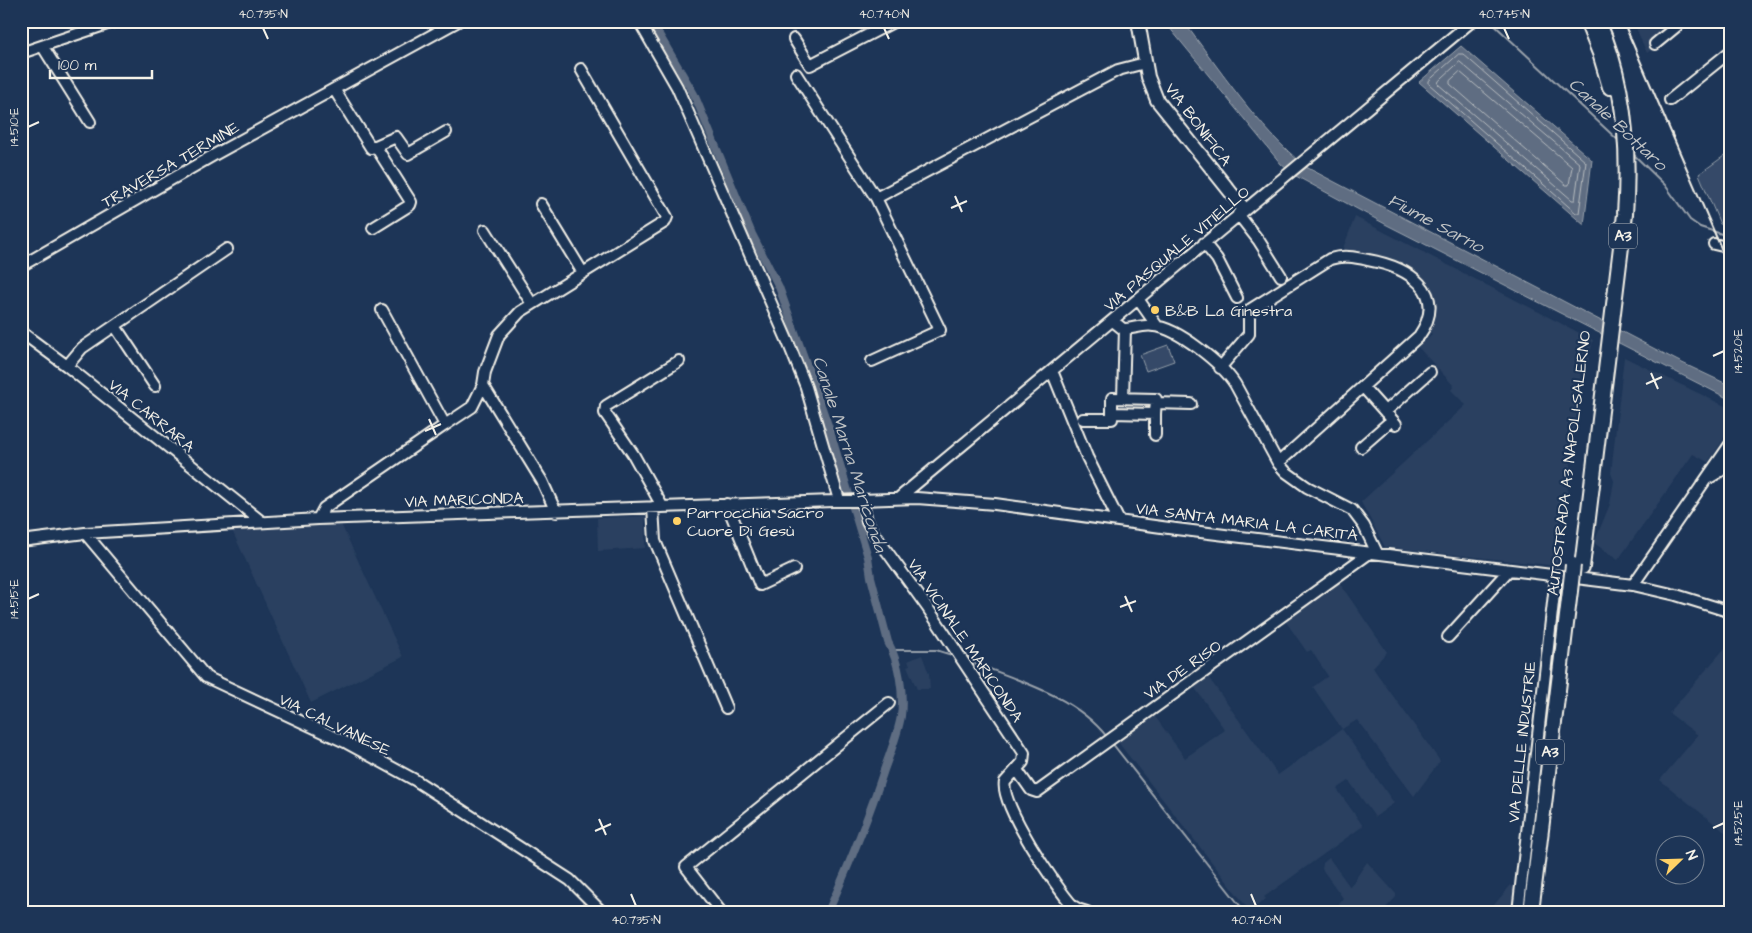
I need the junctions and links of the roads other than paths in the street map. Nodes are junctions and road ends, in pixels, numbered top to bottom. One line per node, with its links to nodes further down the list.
1 (116, 21): 13 (street)
2 (458, 21): 20 (street, TRAVERSA TERMINE)
3 (639, 21): 74 (street)
4 (895, 21): 11 (street)
5 (1138, 21): 16 (main road, VIA BONIFICA)
6 (1587, 21): 24 (highway, AUTOSTRADA A3 NAPOLI-SALERNO / A3)
7 (1598, 21): 19 (highway, AUTOSTRADA A3 NAPOLI-SALERNO / A3)
8 (1606, 21): 19 (highway)
9 (1682, 21): 12 (street)
10 (1470, 22): 28 (street, VIA PASQUALE VITIELLO)
11 (794, 39)
12 (1655, 44)
13 (43, 47): 15 (street); 22 (street)
14 (1731, 51): 21 (street)
15 (21, 53)
16 (1145, 63): 26 (street); 28 (main road, VIA BONIFICA)
17 (580, 68): 36 (street)
18 (796, 74): 26 (street)
19 (1619, 87): 24 (highway, AUTOSTRADA A3 NAPOLI-SALERNO / A3)
20 (334, 89): 25 (street); 35 (street, TRAVERSA TERMINE)
21 (1670, 100)
22 (90, 122)
23 (446, 132): 25 (street)
24 (1622, 139): 88 (highway, AUTOSTRADA A3 NAPOLI-SALERNO / A3, bridge)
25 (376, 147): 29 (street)
26 (876, 198): 50 (street)
27 (541, 204): 36 (street)
28 (1241, 211): 31 (street, VIA PASQUALE VITIELLO); 37 (street)
29 (373, 228)
30 (485, 230): 40 (street)
31 (1204, 243): 38 (street); 39 (street, VIA PASQUALE VITIELLO)
32 (1714, 244): 33 (street)
33 (1731, 248)
34 (227, 249): 44 (street)
35 (21, 266)
36 (583, 273): 40 (street)
37 (1281, 276)
38 (1237, 298)
39 (1138, 299): 41 (street); 43 (street, VIA PASQUALE VITIELLO)
40 (532, 304): 55 (street)
41 (1144, 309): 45 (street); 46 (street)
42 (382, 310): 65 (street)
43 (1113, 321): 47 (street); 53 (street, VIA PASQUALE VITIELLO)
44 (115, 326): 51 (street); 56 (street)
45 (1139, 326): 46 (street); 47 (street)
46 (1157, 326): 52 (street)
47 (1125, 329): 58 (street)
48 (21, 332): 51 (street, VIA CARRARA)
49 (678, 360): 76 (street)
50 (872, 361)
51 (66, 366): 80 (street, VIA CARRARA)
52 (1220, 368): 57 (street); 70 (street)
53 (1052, 371): 72 (street, VIA PASQUALE VITIELLO); 79 (street)
54 (1430, 372): 64 (street)
55 (482, 385): 65 (street); 77 (street)
56 (155, 386)
57 (1363, 387): 64 (street); 70 (street)
58 (1123, 398): 59 (street); 61 (street)
59 (1156, 403): 60 (street); 62 (street)
60 (1191, 404)
61 (1112, 412): 62 (street); 63 (street)
62 (1155, 414): 66 (street)
63 (1083, 418)
64 (1391, 418): 68 (street)
65 (445, 425): 78 (street)
66 (1155, 435)
67 (1731, 443): 71 (street)
68 (1361, 448)
69 (1731, 460): 71 (street)
70 (1278, 463): 83 (street)
71 (1706, 480): 87 (street)
72 (900, 497): 73 (street, VIA SANTA MARIA LA CARITÀ); 79 (street, VIA SANTA MARIA LA CARITÀ)
73 (859, 499): 74 (street, VIA SANTA MARIA LA CARITÀ); 93 (street, VIA VICINALE MARICONDA)
74 (842, 500): 75 (street, VIA MARICONDA)
75 (727, 504): 76 (street, VIA MARICONDA); 84 (street)
76 (657, 507): 77 (street, VIA MARICONDA); 92 (street)
77 (556, 512): 78 (street, VIA MARICONDA)
78 (318, 519): 80 (street, VIA MARICONDA)
79 (1118, 520): 83 (street, VIA SANTA MARIA LA CARITÀ)
80 (262, 522): 81 (street, VIA MARICONDA)
81 (85, 533): 82 (street, VIA MARICONDA); 94 (street, VIA CALVANESE)
82 (21, 541)
83 (1374, 552): 85 (street, VIA SANTA MARIA LA CARITÀ); 93 (street, VIA DE RISO)
84 (794, 569)
85 (1509, 570): 86 (street, VIA SANTA MARIA LA CARITÀ); 90 (street)
86 (1556, 576): 87 (street, VIA SANTA MARIA LA CARITÀ); 97 (street, VIA DELLE INDUSTRIE)
87 (1633, 585): 89 (street, VIA SANTA MARIA LA CARITÀ)
88 (1574, 592): 98 (highway, AUTOSTRADA A3 NAPOLI-SALERNO / A3); 99 (highway, AUTOSTRADA A3 NAPOLI-SALERNO / A3)
89 (1731, 612)
90 (1448, 637)
91 (889, 703): 95 (street)
92 (726, 708)
93 (1017, 770): 96 (street)
94 (602, 912)
95 (721, 912)
96 (1087, 912)
97 (1518, 912)
98 (1531, 912)
99 (1540, 912)

